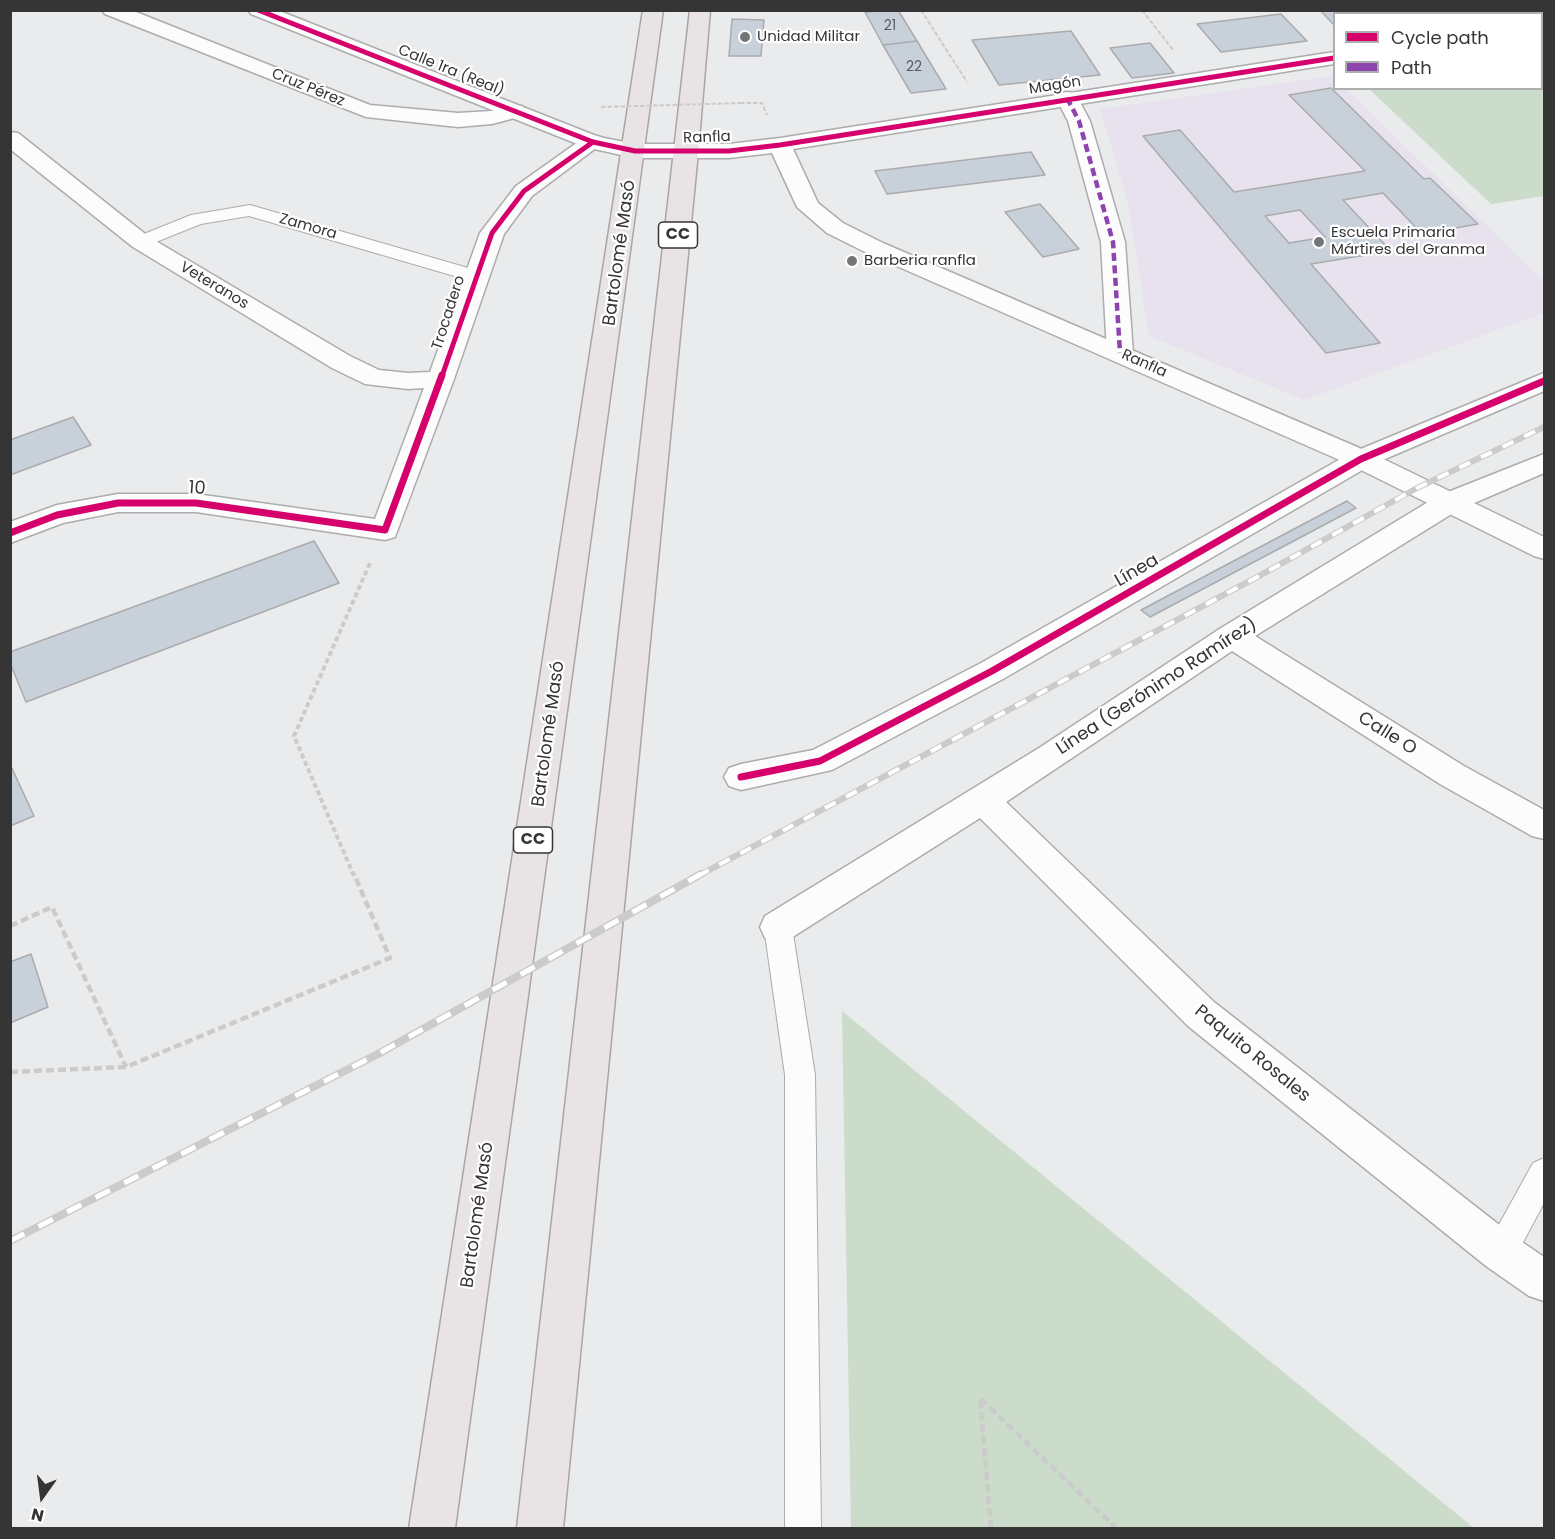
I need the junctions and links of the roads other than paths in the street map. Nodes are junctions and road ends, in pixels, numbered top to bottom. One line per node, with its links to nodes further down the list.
1 (112, 10): 7 (street, Cruz Pérez)
2 (258, 10): 7 (street, Calle 1ra (Real))
3 (653, 10): 11 (main road, Bartolomé Masó / CC)
4 (700, 10): 12 (main road, CC)
5 (1333, 58): 6 (street, Magón)
6 (1067, 98): 10 (street, Magón); 15 (street)
7 (514, 111): 9 (street, Calle 1ra (Real))
8 (10, 138): 13 (street, Veteranos)
9 (593, 142): 11 (street, Calle 1ra (Real)); 14 (street, Trocadero)
10 (780, 145): 12 (street, Ranfla); 15 (street, Ranfla)
11 (635, 151): 12 (street, Ranfla); 32 (main road, Bartolomé Masó / CC)
12 (687, 152): 33 (main road, CC)
13 (141, 242): 14 (lane, Zamora); 16 (street, Veteranos)
14 (475, 276): 16 (street, Trocadero)
15 (1120, 353): 18 (street, Ranfla)
16 (441, 380): 21 (street, Trocadero)
17 (1545, 381): 18 (street, Línea)
18 (1361, 459): 20 (street, Ranfla); 25 (street, Línea)
19 (1545, 463): 20 (street, Línea (Gerónimo Ramírez))
20 (1448, 503): 23 (street, Ranfla); 24 (street, Línea (Gerónimo Ramírez))
21 (385, 530): 22 (street, 10)
22 (10, 533)
23 (1545, 549)
24 (1232, 636): 26 (street, Línea (Gerónimo Ramírez)); 27 (street, Calle O)
25 (741, 777)
26 (983, 800): 28 (street, Línea (Gerónimo Ramírez)); 30 (street, Paquito Rosales)
27 (1545, 826)
28 (778, 927): 34 (lane)
29 (1545, 1173): 30 (lane)
30 (1502, 1252): 31 (street, Paquito Rosales)
31 (1545, 1281)
32 (432, 1528)
33 (540, 1528)
34 (803, 1528)

